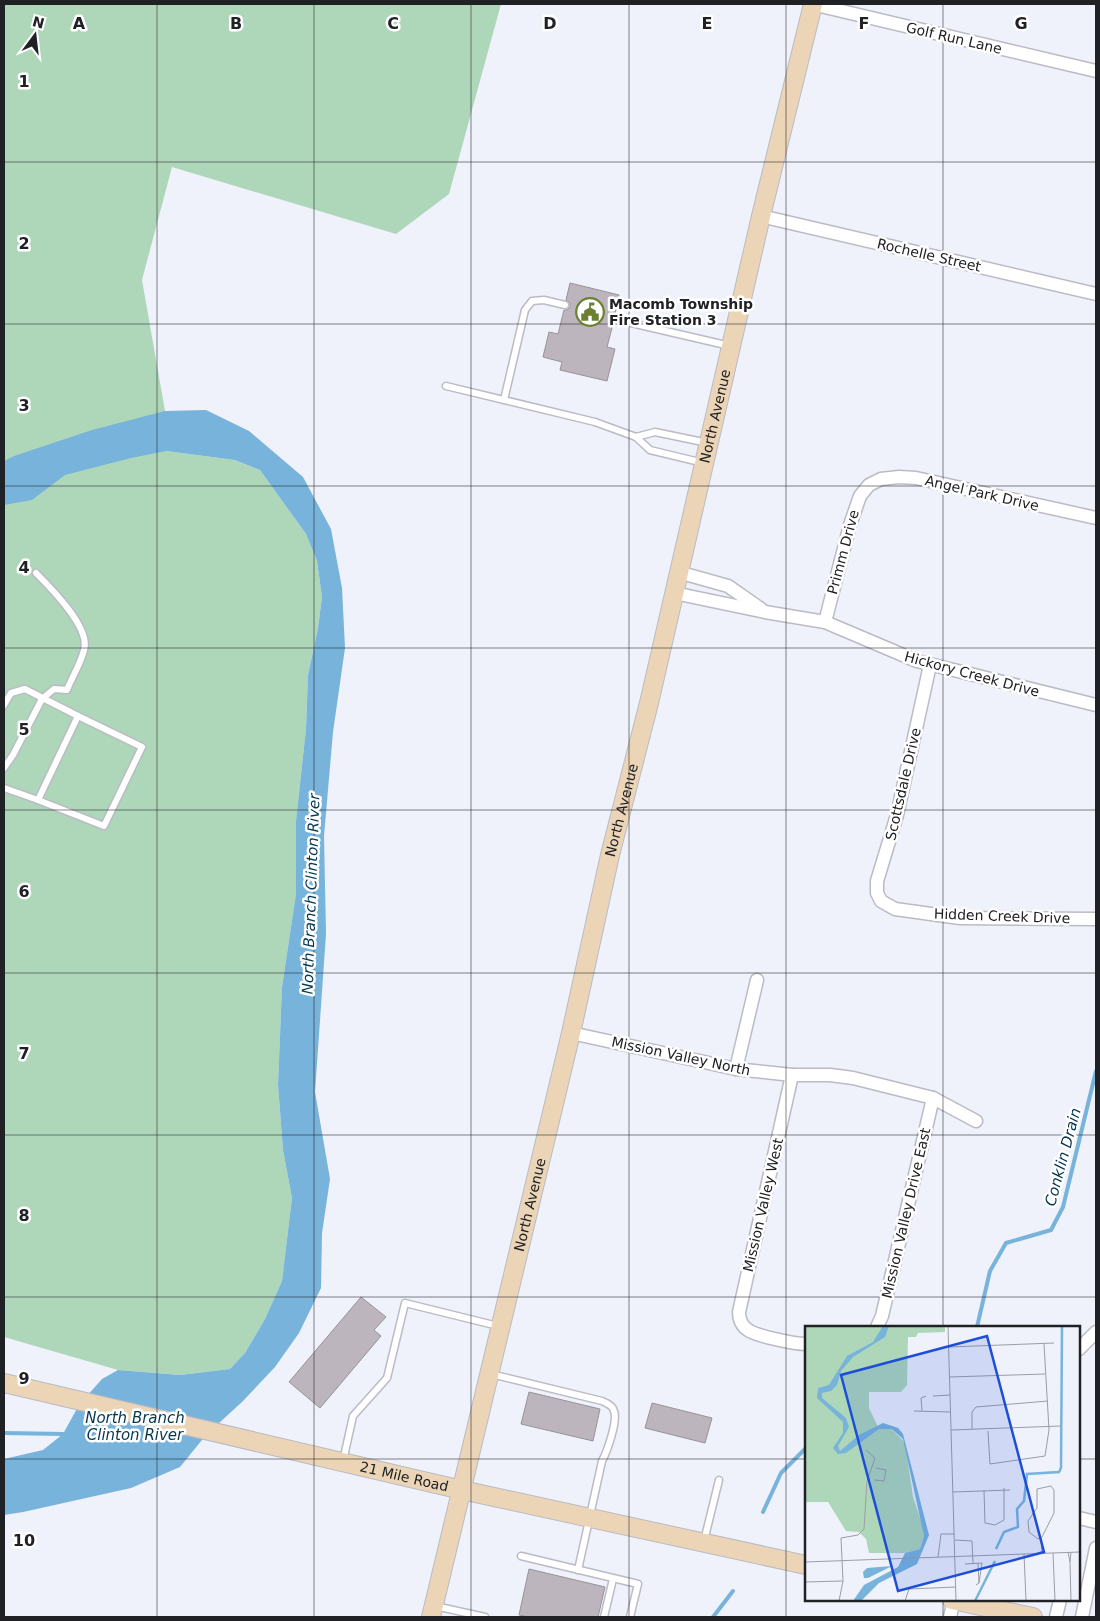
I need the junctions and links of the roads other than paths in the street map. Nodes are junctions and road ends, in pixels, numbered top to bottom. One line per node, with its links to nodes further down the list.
1 (812, 4): 2 (street, Golf Run Lane); 3 (street, North Avenue)
2 (1096, 71)
3 (761, 216): 4 (street, Rochelle Street); 7 (street, North Avenue)
4 (1096, 294)
5 (565, 305): 9 (lane)
6 (614, 319): 7 (lane)
7 (731, 346): 11 (street, North Avenue)
8 (446, 386): 9 (lane)
9 (504, 400): 10 (lane)
10 (636, 437): 11 (lane); 12 (lane)
11 (708, 444): 12 (street, North Avenue)
12 (704, 463): 16 (street, North Avenue)
13 (869, 485): 14 (street, Angel Park Drive); 19 (street, Primm Drive)
14 (1096, 518)
15 (36, 572): 21 (lane)
16 (678, 572): 17 (street, North Avenue); 18 (street, Hickory Creek Drive)
17 (674, 593): 18 (street, Hickory Creek Drive); 31 (street, North Avenue)
18 (765, 612): 19 (street, Hickory Creek Drive)
19 (825, 622): 20 (street, Hickory Creek Drive)
20 (930, 666): 23 (street, Hickory Creek Drive); 28 (street, Scottsdale Drive)
21 (42, 699): 22 (lane); 24 (lane); 25 (lane)
22 (4, 705)
23 (1096, 705)
24 (78, 716): 27 (lane); 27 (lane)
25 (4, 768)
26 (4, 788): 27 (lane)
27 (38, 800)
28 (881, 901): 29 (street, Hidden Creek Drive)
29 (1096, 919)
30 (757, 980): 32 (street)
31 (571, 1033): 32 (street, Mission Valley North); 36 (street, North Avenue)
32 (736, 1069): 33 (street, Mission Valley North)
33 (792, 1075): 34 (street, Mission Valley North); 39 (street, Mission Valley West)
34 (933, 1098): 35 (street, Mission Valley North); 37 (street, Mission Valley Drive East)
35 (976, 1121)
36 (502, 1326): 41 (street, North Avenue); 43 (lane)
37 (877, 1326)
38 (1096, 1332): 40 (street)
39 (805, 1344)
40 (1080, 1348)
41 (490, 1374): 45 (street, North Avenue); 46 (lane)
42 (4, 1383): 43 (street, 21 Mile Road)
43 (343, 1462): 45 (street, 21 Mile Road)
44 (719, 1480): 49 (lane)
45 (462, 1490): 46 (street, 21 Mile Road); 58 (street, North Avenue)
46 (590, 1518): 49 (street, 21 Mile Road); 53 (lane)
47 (1080, 1518): 48 (street)
48 (1096, 1522)
49 (704, 1542): 52 (street, 21 Mile Road)
50 (1096, 1548): 65 (street)
51 (521, 1556): 53 (lane)
52 (805, 1565)
53 (578, 1570): 54 (lane)
54 (614, 1578): 60 (lane); 61 (lane)
55 (953, 1601): 62 (street)
56 (958, 1601): 63 (street)
57 (1060, 1601): 64 (street)
58 (433, 1611): 59 (lane)
59 (485, 1617)
60 (604, 1617)
61 (630, 1617)
62 (950, 1617)
63 (1033, 1617)
64 (1056, 1617)
65 (1082, 1617)

